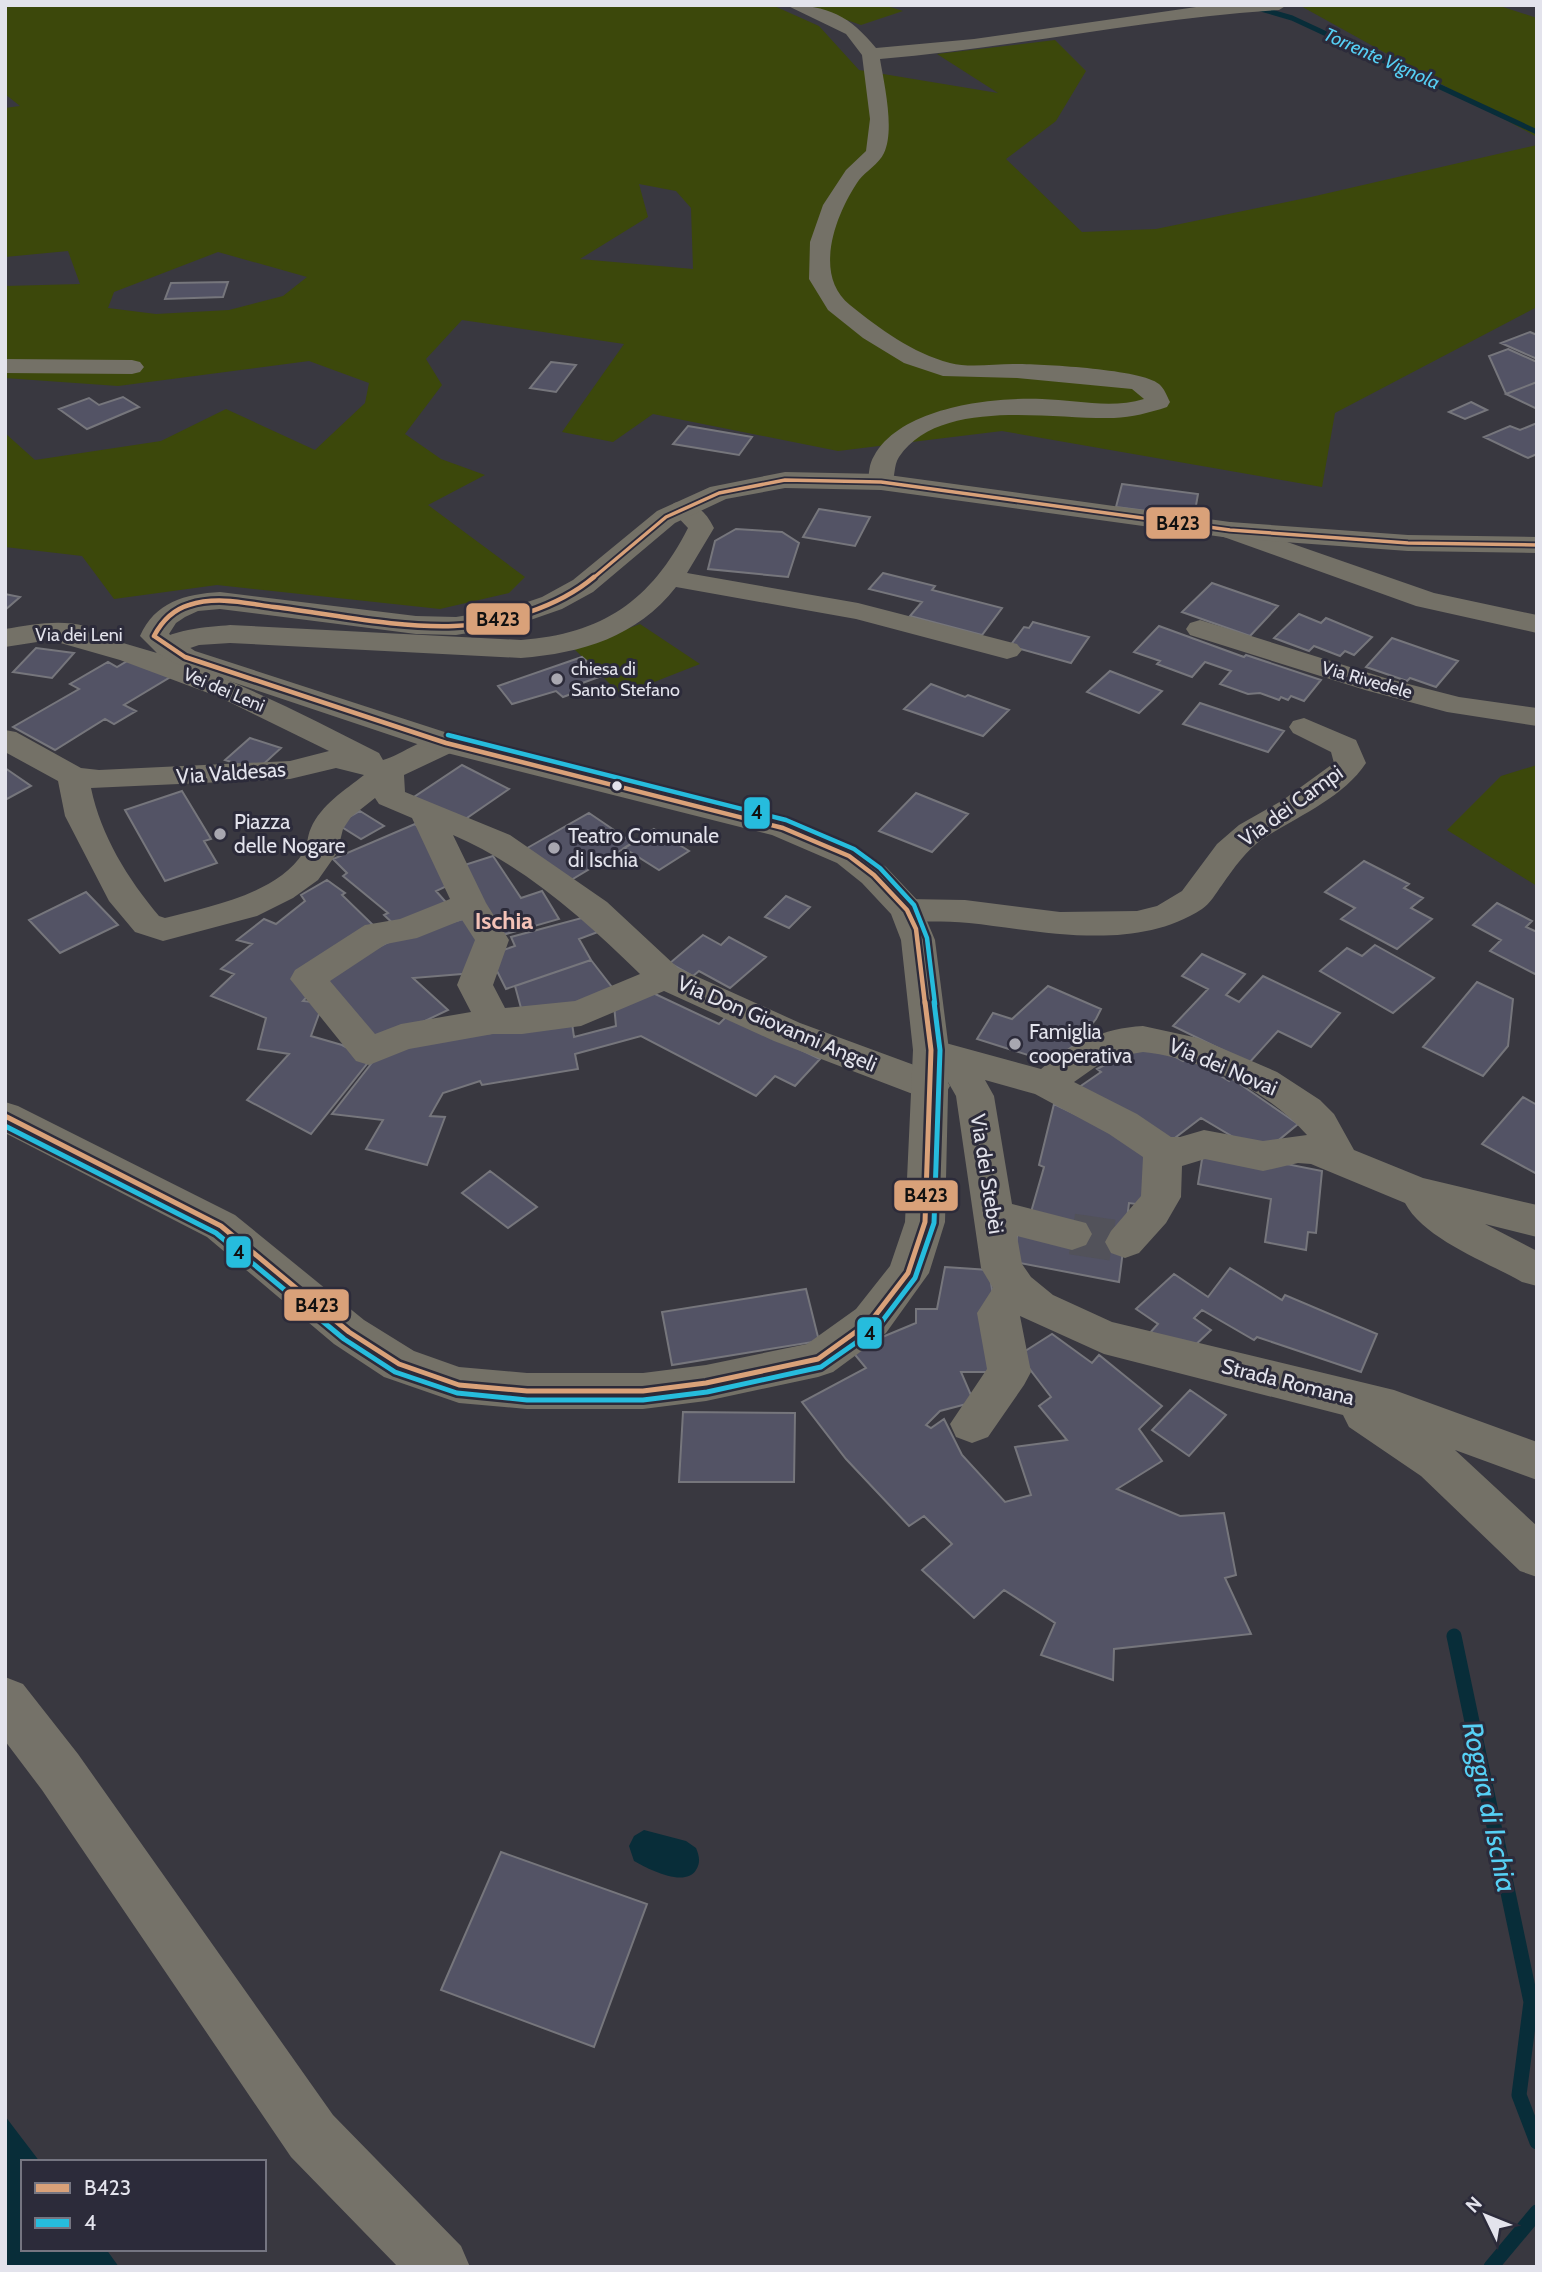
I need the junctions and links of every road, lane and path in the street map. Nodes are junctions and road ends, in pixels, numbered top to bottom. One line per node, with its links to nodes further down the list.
1 (794, 5): 6 (street)
2 (1173, 5): 5 (street)
3 (1279, 5): 4 (street)
4 (1263, 6): 5 (street)
5 (1213, 8): 6 (street)
6 (871, 54): 9 (street)
7 (5, 366): 8 (street)
8 (132, 367)
9 (881, 482): 10 (street); 11 (street)
10 (683, 509): 13 (street); 18 (street)
11 (1230, 530): 12 (street); 14 (street)
12 (1537, 545)
13 (669, 578): 18 (street); 19 (street)
14 (1537, 624)
15 (1200, 629): 20 (street, Via Rivedele)
16 (50, 631): 17 (street, Via dei Leni); 18 (street, Via dei Leni); 24 (street, Vei dei Leni)
17 (5, 638)
18 (160, 642): 23 (street)
19 (1007, 650)
20 (1537, 717)
21 (1304, 727): 28 (street, Via dei Campi)
22 (5, 739): 25 (street, Via Valdesas)
23 (446, 743): 24 (street); 28 (street)
24 (388, 771): 25 (street, Via Valdesas); 25 (street); 26 (street, Via Don Giovanni Angeli)
25 (73, 776)
26 (426, 813): 27 (street); 29 (street, Via Don Giovanni Angeli)
27 (469, 904): 30 (street); 30 (street)
28 (907, 910): 31 (street)
29 (665, 977): 30 (street); 31 (street, Via Don Giovanni Angeli)
30 (493, 1021)
31 (939, 1065): 32 (street, Via Don Giovanni Angeli); 33 (street); 37 (street, Via dei Stebèi)
32 (1047, 1084): 34 (street, Via Don Giovanni Angeli); 35 (street, Via dei Novai)
33 (5, 1116)
34 (1163, 1151): 35 (street); 40 (street)
35 (1338, 1157): 36 (street)
36 (1415, 1191): 38 (street); 41 (street)
37 (993, 1215): 39 (street); 42 (street, Via dei Stebèi)
38 (1537, 1221)
39 (1072, 1234)
40 (1125, 1242)
41 (1537, 1270)
42 (1027, 1298): 43 (street, Strada Romana); 44 (street)
43 (1300, 1384): 45 (street, Strada Romana); 46 (street)
44 (972, 1424)
45 (1537, 1461)
46 (1537, 1556)
47 (5, 1701): 48 (main road)
48 (440, 2267)

